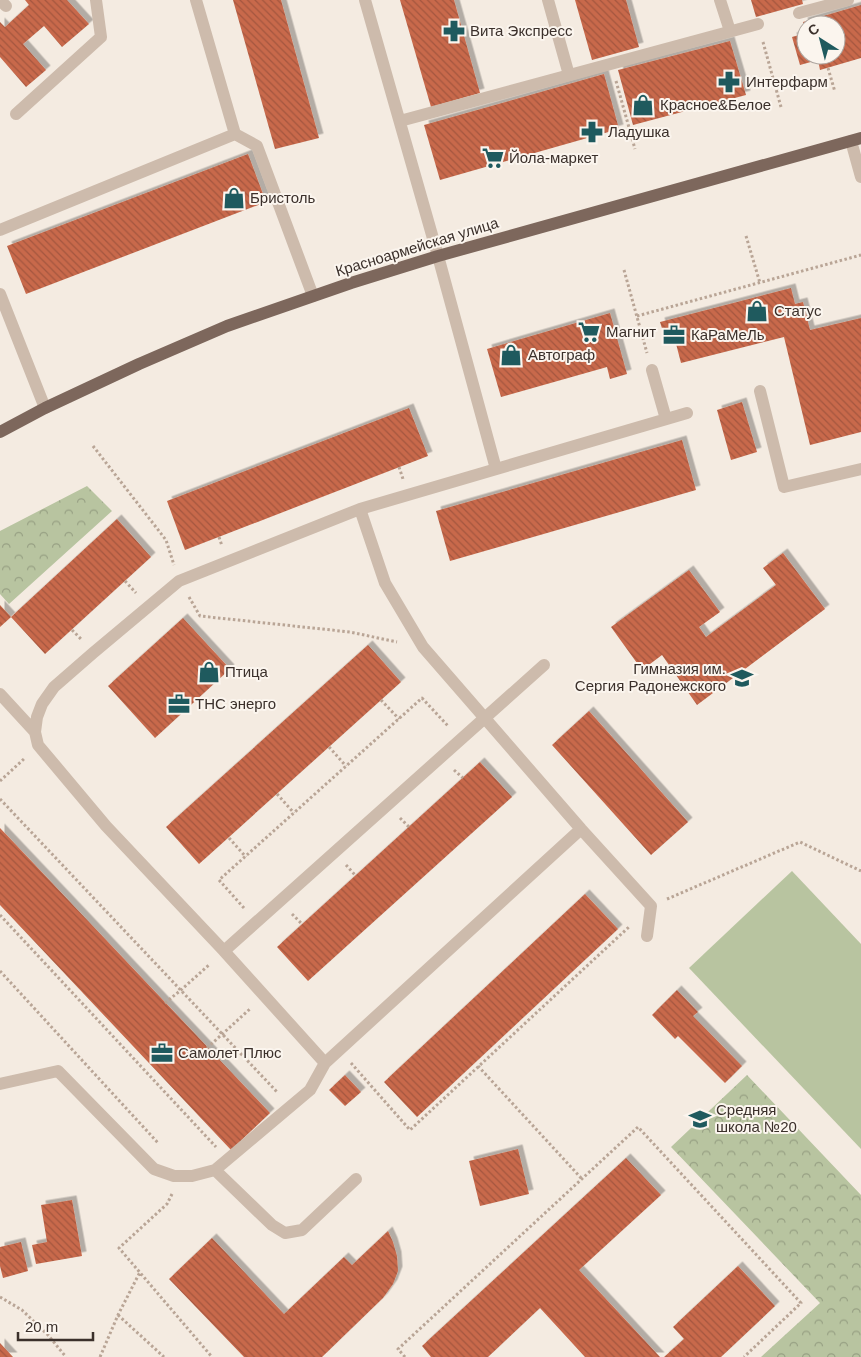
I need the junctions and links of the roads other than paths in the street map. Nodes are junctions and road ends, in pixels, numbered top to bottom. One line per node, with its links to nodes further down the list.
1 (96, 0): 11 (lane)
2 (196, 0): 13 (lane)
3 (365, 0): 12 (lane)
4 (548, 0): 10 (lane)
5 (720, 0): 9 (lane)
6 (848, 0): 7 (lane)
7 (799, 13)
8 (758, 24): 9 (lane)
9 (730, 31): 10 (lane)
10 (569, 75): 12 (lane)
11 (16, 114)
12 (400, 121): 17 (lane)
13 (235, 134): 16 (lane); 19 (lane)
14 (856, 140): 15 (lane); 17 (main road, Красноармейская улица)
15 (861, 177)
16 (0, 230)
17 (438, 256): 19 (main road, Красноармейская улица); 27 (lane)
18 (0, 294): 22 (lane)
19 (313, 296): 22 (main road, Красноармейская улица)
20 (652, 370): 24 (lane)
21 (760, 391): 26 (lane)
22 (45, 408): 25 (main road, Красноармейская улица)
23 (687, 413): 24 (lane)
24 (666, 419): 27 (lane)
25 (0, 432)
26 (861, 469)
27 (496, 470): 28 (lane)
28 (360, 509): 31 (lane); 32 (lane)
29 (544, 665): 31 (lane)
30 (0, 694): 32 (lane)
31 (484, 718): 33 (lane); 35 (lane)
32 (35, 732): 35 (lane)
33 (581, 829): 34 (lane); 36 (lane)
34 (647, 936)
35 (224, 951): 36 (lane)
36 (325, 1062): 38 (lane)
37 (0, 1084): 38 (lane)
38 (215, 1170): 39 (lane)
39 (356, 1179)

